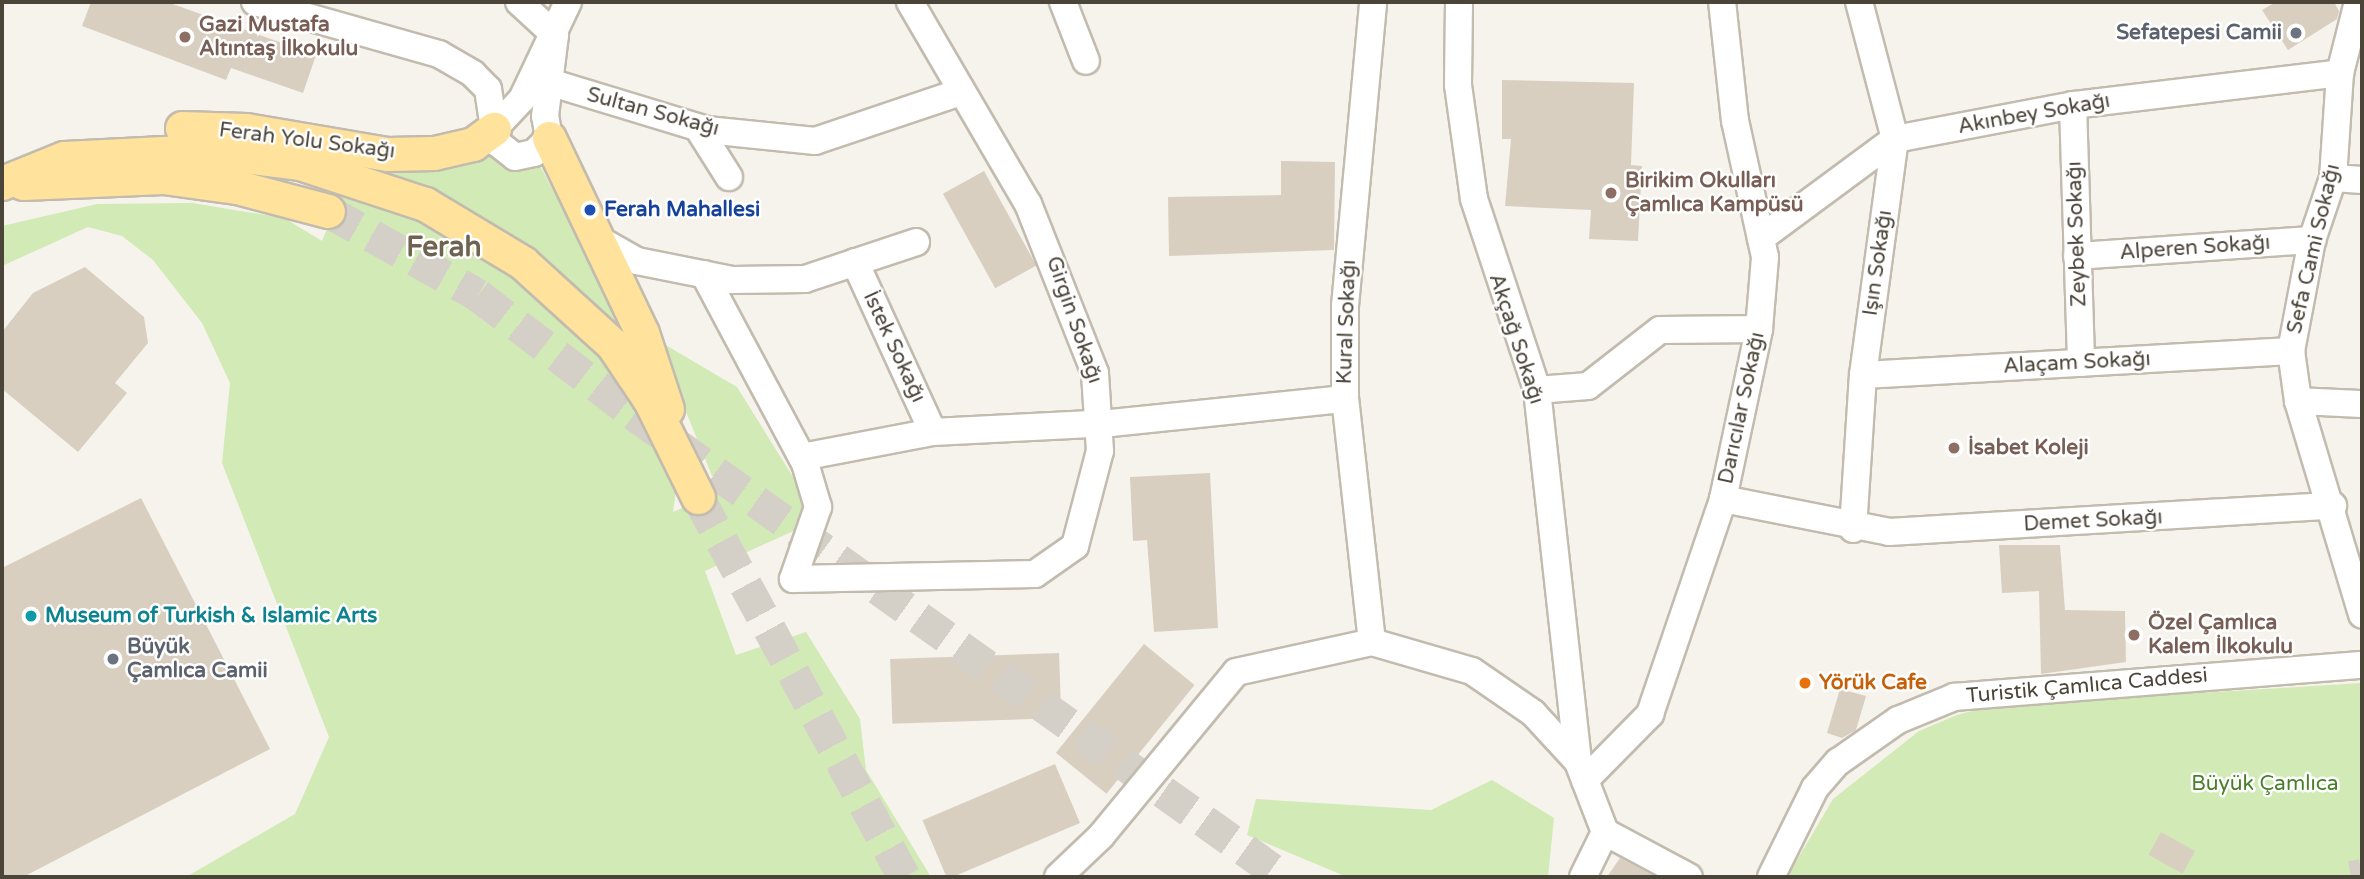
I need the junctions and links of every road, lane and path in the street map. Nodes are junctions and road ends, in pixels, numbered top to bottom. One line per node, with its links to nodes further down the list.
1 (255, 2): 18 (street)
2 (519, 2): 11 (street)
3 (568, 2): 11 (street)
4 (910, 2): 15 (street, Girgin Sokağı)
5 (1063, 2): 12 (street)
6 (1373, 2): 38 (street, Kural Sokağı)
7 (1459, 2): 37 (street, Akçağ Sokağı)
8 (1722, 2): 26 (street, Darıcılar Sokağı)
9 (1859, 2): 20 (street, Işın Sokağı)
10 (2358, 2): 13 (street, Sefa Cami Sokağı)
11 (555, 35): 14 (street); 18 (street)
12 (1087, 61)
13 (2340, 73): 16 (street, Akınbey Sokağı); 22 (street, Sefa Cami Sokağı)
14 (549, 82): 17 (street, Sultan Sokağı); 19 (street)
15 (961, 92): 17 (street, Sultan Sokağı); 41 (street, Girgin Sokağı)
16 (2073, 105): 20 (street, Akınbey Sokağı); 30 (street, Zeybek Sokağı)
17 (698, 128): 21 (street)
18 (494, 129): 19 (street); 24 (main road, Ferah Yolu Sokağı)
19 (549, 138): 27 (main road)
20 (1895, 139): 26 (street, Akınbey Sokağı); 36 (street, Işın Sokağı)
21 (729, 177)
22 (2333, 178): 23 (street); 28 (street, Sefa Cami Sokağı)
23 (2362, 180)
24 (2, 183): 25 (main road); 27 (main road)
25 (328, 211)
26 (1761, 238): 33 (street, Darıcılar Sokağı)
27 (600, 240): 32 (street)
28 (2312, 240): 30 (street, Alperen Sokağı); 34 (street, Sefa Cami Sokağı)
29 (916, 242): 31 (street)
30 (2077, 256): 35 (street, Zeybek Sokağı)
31 (855, 262): 32 (street); 42 (street, İstek Sokağı)
32 (704, 274): 43 (street)
33 (1759, 329): 37 (street); 44 (street, Darıcılar Sokağı)
34 (2291, 351): 35 (street, Alaçam Sokağı); 39 (street, Sefa Cami Sokağı)
35 (2081, 363): 36 (street, Alaçam Sokağı)
36 (1863, 375): 46 (street, Işın Sokağı)
37 (1537, 390): 50 (street, Akçağ Sokağı)
38 (1345, 399): 41 (street); 48 (street, Kural Sokağı)
39 (2298, 401): 40 (street); 45 (street, Sefa Cami Sokağı)
40 (2362, 404)
41 (1102, 424): 42 (street); 43 (street, Girgin Sokağı)
42 (933, 432): 43 (street)
43 (802, 457)
44 (1723, 499): 46 (street, Demet Sokağı); 50 (street, Darıcılar Sokağı)
45 (2333, 506): 46 (street, Demet Sokağı); 47 (street, Sefa Cami Sokağı)
46 (1853, 529)
47 (2362, 615)
48 (1372, 642): 50 (street); 52 (street)
49 (2362, 665): 55 (street, Turistik Çamlıca Caddesi)
50 (1582, 771): 51 (street)
51 (1605, 832): 53 (street); 54 (street)
52 (1058, 877)
53 (1583, 877)
54 (1689, 877)
55 (1771, 877)

